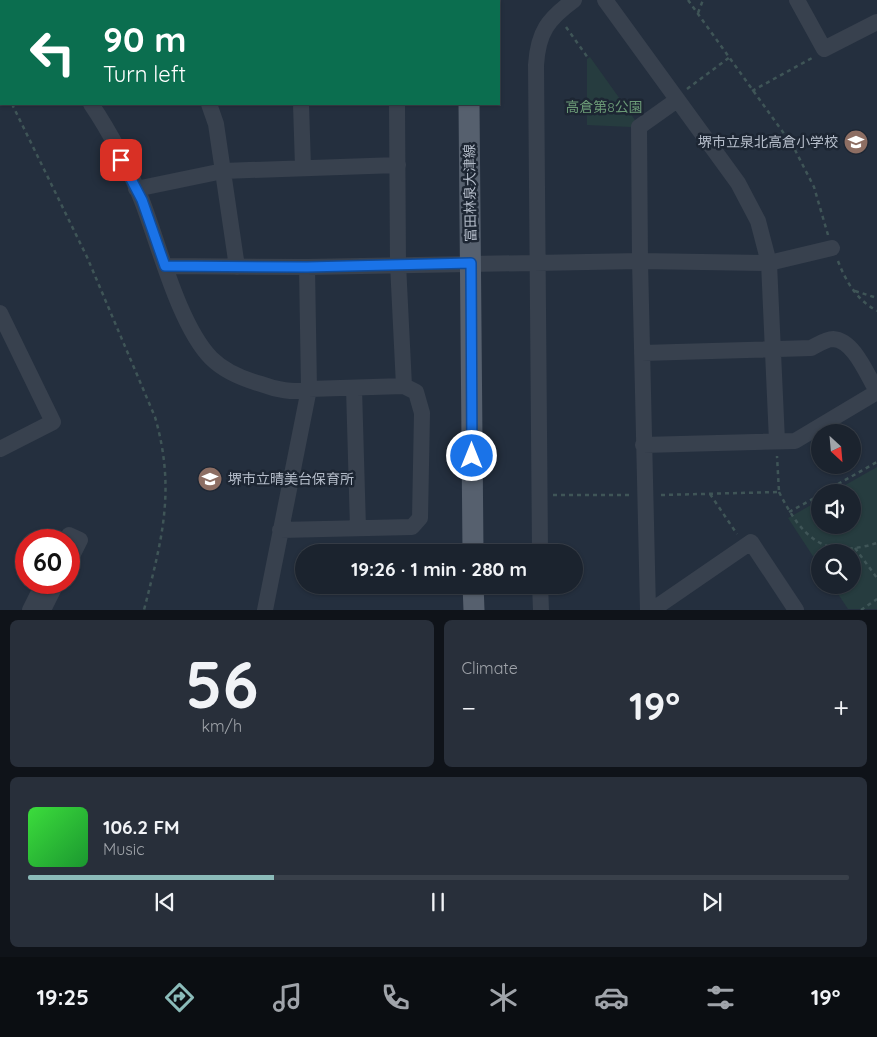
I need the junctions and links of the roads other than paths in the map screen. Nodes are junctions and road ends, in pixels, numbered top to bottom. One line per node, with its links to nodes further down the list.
1 (574, 0): 19 (street)
2 (605, 0): 5 (street)
3 (797, 0): 4 (street)
4 (877, 22)
5 (676, 99): 16 (street); 17 (street)
6 (92, 105): 14 (street)
7 (209, 105): 13 (street)
8 (301, 105): 12 (street)
9 (397, 105): 11 (street)
10 (469, 105): 18 (main road, 富田林泉大津線)
11 (398, 165): 12 (street); 20 (street)
12 (302, 167): 13 (street)
13 (224, 171): 14 (street); 22 (street)
14 (136, 189): 21 (street)
15 (832, 248): 17 (street)
16 (640, 262): 17 (street); 19 (street); 26 (street)
17 (769, 262): 25 (street)
18 (471, 263): 19 (street); 20 (street); 36 (main road, 富田林泉大津線)
19 (538, 263): 37 (street)
20 (398, 264): 23 (street); 27 (street)
21 (165, 266): 22 (street); 29 (street)
22 (237, 267): 23 (street)
23 (307, 267): 29 (street)
24 (0, 313): 33 (street)
25 (772, 350): 26 (street); 30 (street); 31 (street)
26 (642, 353): 32 (street)
27 (404, 386): 28 (street); 34 (street)
28 (354, 388): 29 (street); 34 (street)
29 (309, 389): 35 (street)
30 (877, 392): 31 (street)
31 (777, 441): 32 (street)
32 (643, 445): 47 (street)
33 (0, 449)
34 (358, 528): 35 (street)
35 (280, 530): 44 (street)
36 (473, 544)
37 (540, 544)
38 (38, 594): 42 (street)
39 (51, 594): 43 (street)
40 (474, 594): 45 (main road)
41 (540, 594): 46 (street)
42 (30, 610)
43 (43, 610)
44 (264, 610)
45 (474, 610)
46 (541, 610)
47 (648, 610)
48 (652, 610): 49 (street)
49 (796, 610)

